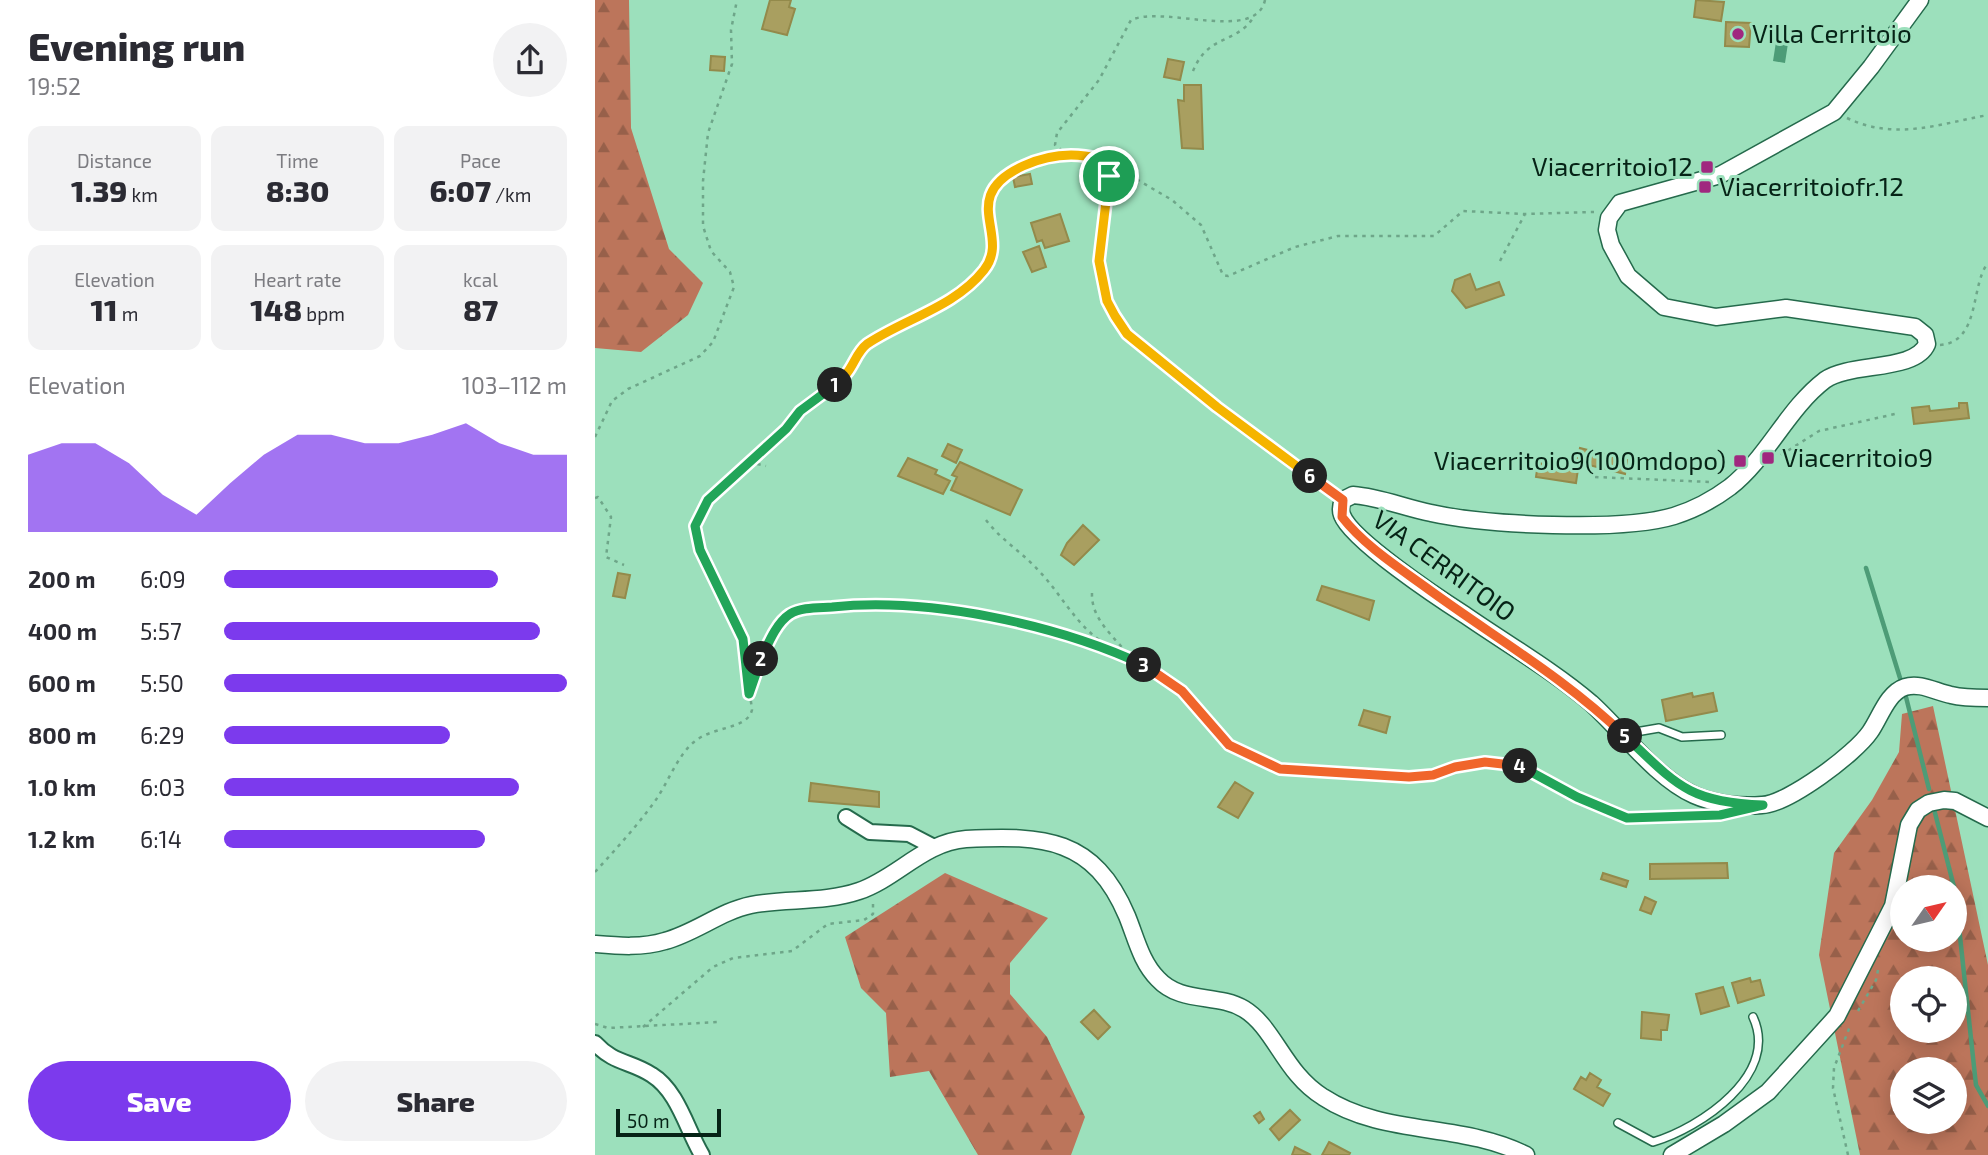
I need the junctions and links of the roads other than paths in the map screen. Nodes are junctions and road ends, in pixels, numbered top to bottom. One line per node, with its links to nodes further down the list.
1 (1920, 0): 3 (street, VIA CERRITOIO)
2 (1988, 698): 3 (street, VIA CERRITOIO)
3 (1623, 734): 4 (lane)
4 (1721, 734)
5 (846, 817): 7 (street)
6 (1988, 818): 12 (street)
7 (934, 847): 8 (street); 14 (street)
8 (595, 944)
9 (1753, 1017): 12 (lane)
10 (595, 1043): 13 (street)
11 (1618, 1123): 12 (lane)
12 (1699, 1131): 15 (street)
13 (702, 1155)
14 (1525, 1155)
15 (1672, 1155)

